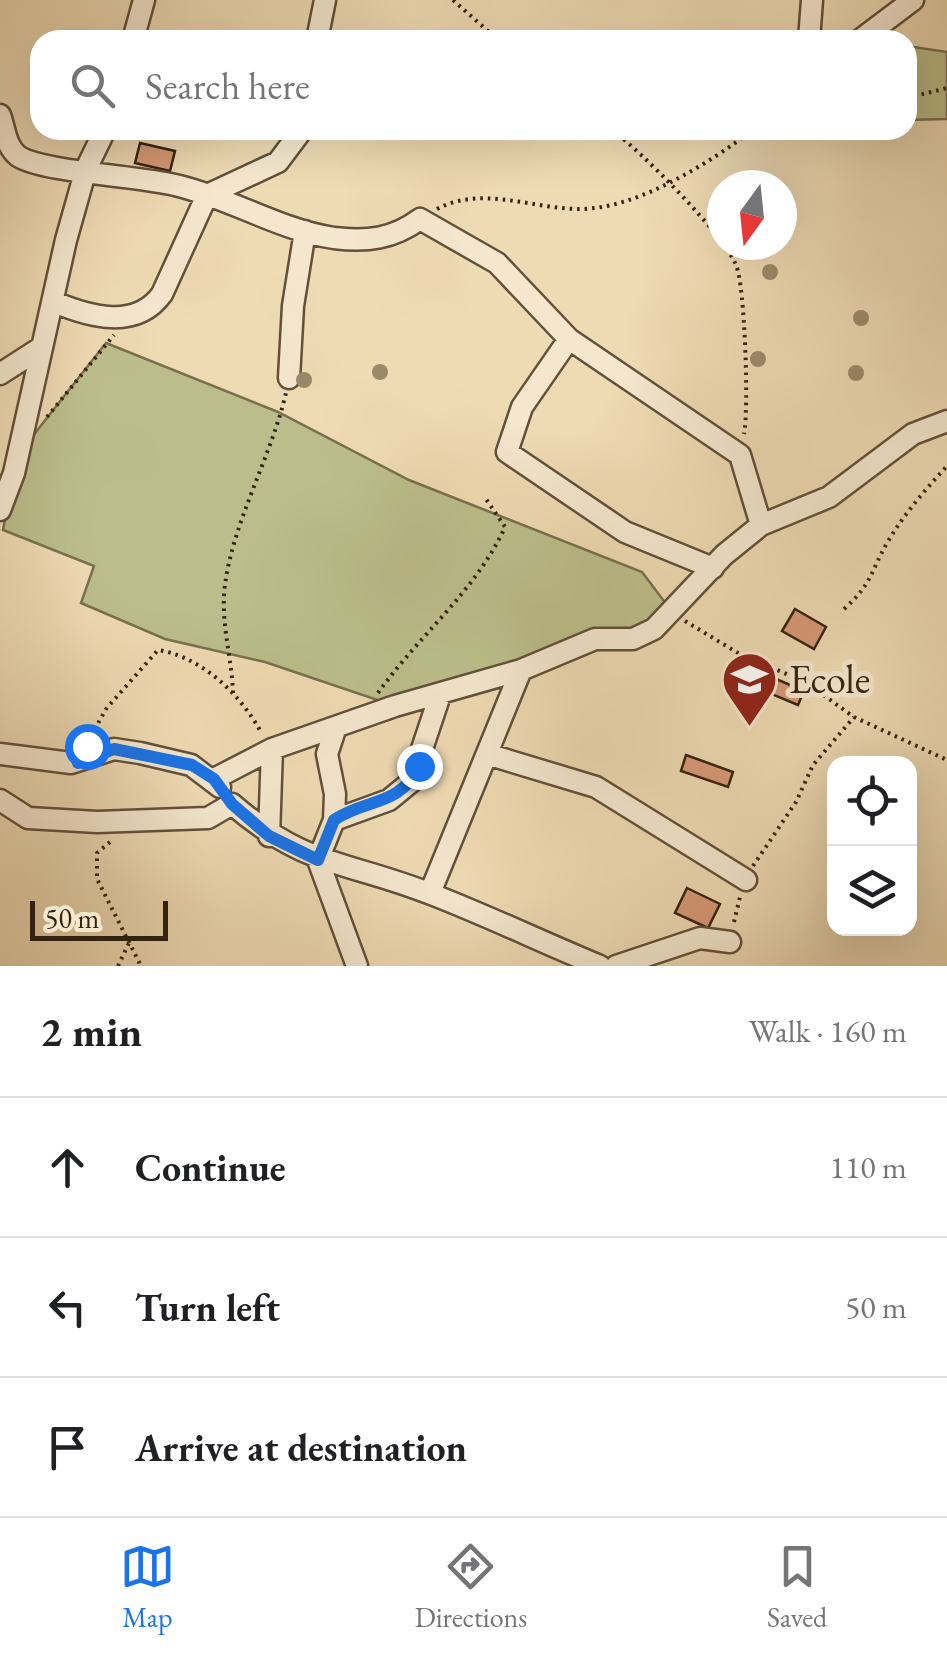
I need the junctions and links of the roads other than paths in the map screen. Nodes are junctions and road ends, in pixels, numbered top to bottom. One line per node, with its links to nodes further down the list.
1 (144, 0): 5 (street)
2 (324, 0): 6 (street)
3 (812, 0): 7 (street)
4 (913, 0): 8 (street)
5 (136, 30)
6 (319, 30)
7 (810, 30)
8 (873, 30)
9 (0, 115): 12 (street)
10 (100, 140): 12 (street)
11 (294, 140): 13 (street)
12 (86, 170): 13 (street); 15 (street)
13 (207, 195): 14 (street); 15 (street)
14 (305, 232): 16 (street); 19 (street)
15 (54, 302): 17 (street)
16 (569, 339): 22 (street); 23 (street)
17 (42, 347): 18 (street); 21 (street)
18 (0, 374)
19 (289, 378)
20 (947, 421): 22 (street)
21 (0, 510)
22 (761, 526): 23 (street)
23 (713, 568): 24 (street)
24 (522, 670): 25 (street); 29 (street)
25 (440, 694): 26 (street); 33 (street)
26 (336, 728): 27 (street); 33 (street)
27 (272, 749): 30 (street); 34 (street)
28 (0, 754): 30 (street)
29 (490, 755): 36 (street); 37 (street)
30 (214, 779): 32 (street)
31 (0, 800): 32 (street)
32 (232, 804): 34 (street)
33 (334, 820): 35 (street)
34 (269, 836): 35 (street)
35 (318, 860): 37 (street); 39 (street)
36 (746, 880)
37 (430, 893): 40 (street)
38 (730, 942): 41 (street)
39 (357, 966)
40 (600, 966)
41 (616, 966)

